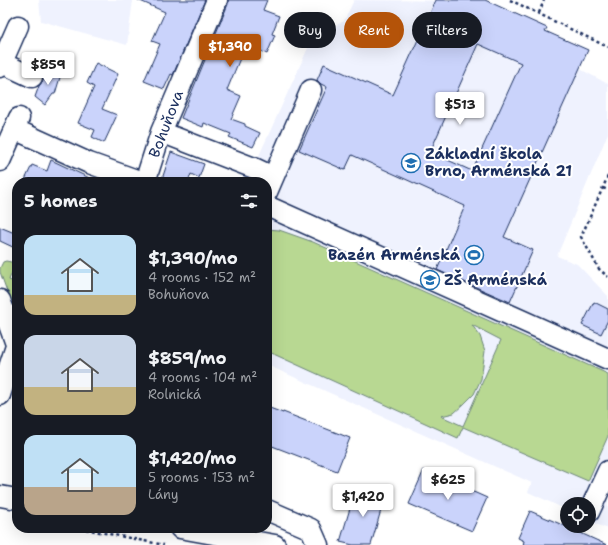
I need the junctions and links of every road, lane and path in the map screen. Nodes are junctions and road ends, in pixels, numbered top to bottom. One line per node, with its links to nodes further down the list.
1 (217, 0): 10 (street, Bohuňova)
2 (510, 0): 4 (path)
3 (544, 0): 4 (path)
4 (539, 13): 6 (path)
5 (18, 26): 7 (street)
6 (608, 47)
7 (1, 65): 8 (street)
8 (32, 76)
9 (312, 90): 16 (street)
10 (161, 132): 14 (street, Bohuňova); 15 (street)
11 (0, 161): 13 (street)
12 (608, 176): 17 (path)
13 (129, 177)
14 (145, 177)
15 (262, 177)
16 (272, 180)
17 (603, 188): 18 (path); 20 (path)
18 (608, 190)
19 (272, 208): 24 (street)
20 (608, 277)
21 (0, 300): 22 (street)
22 (12, 332)
23 (12, 356): 25 (street)
24 (608, 359)
25 (0, 395)
26 (608, 471): 28 (street)
27 (0, 496): 29 (street)
28 (596, 497)
29 (12, 498)
30 (272, 512): 35 (street)
31 (105, 533): 33 (path)
32 (208, 533): 34 (street)
33 (164, 545)
34 (275, 545)
35 (318, 545)

